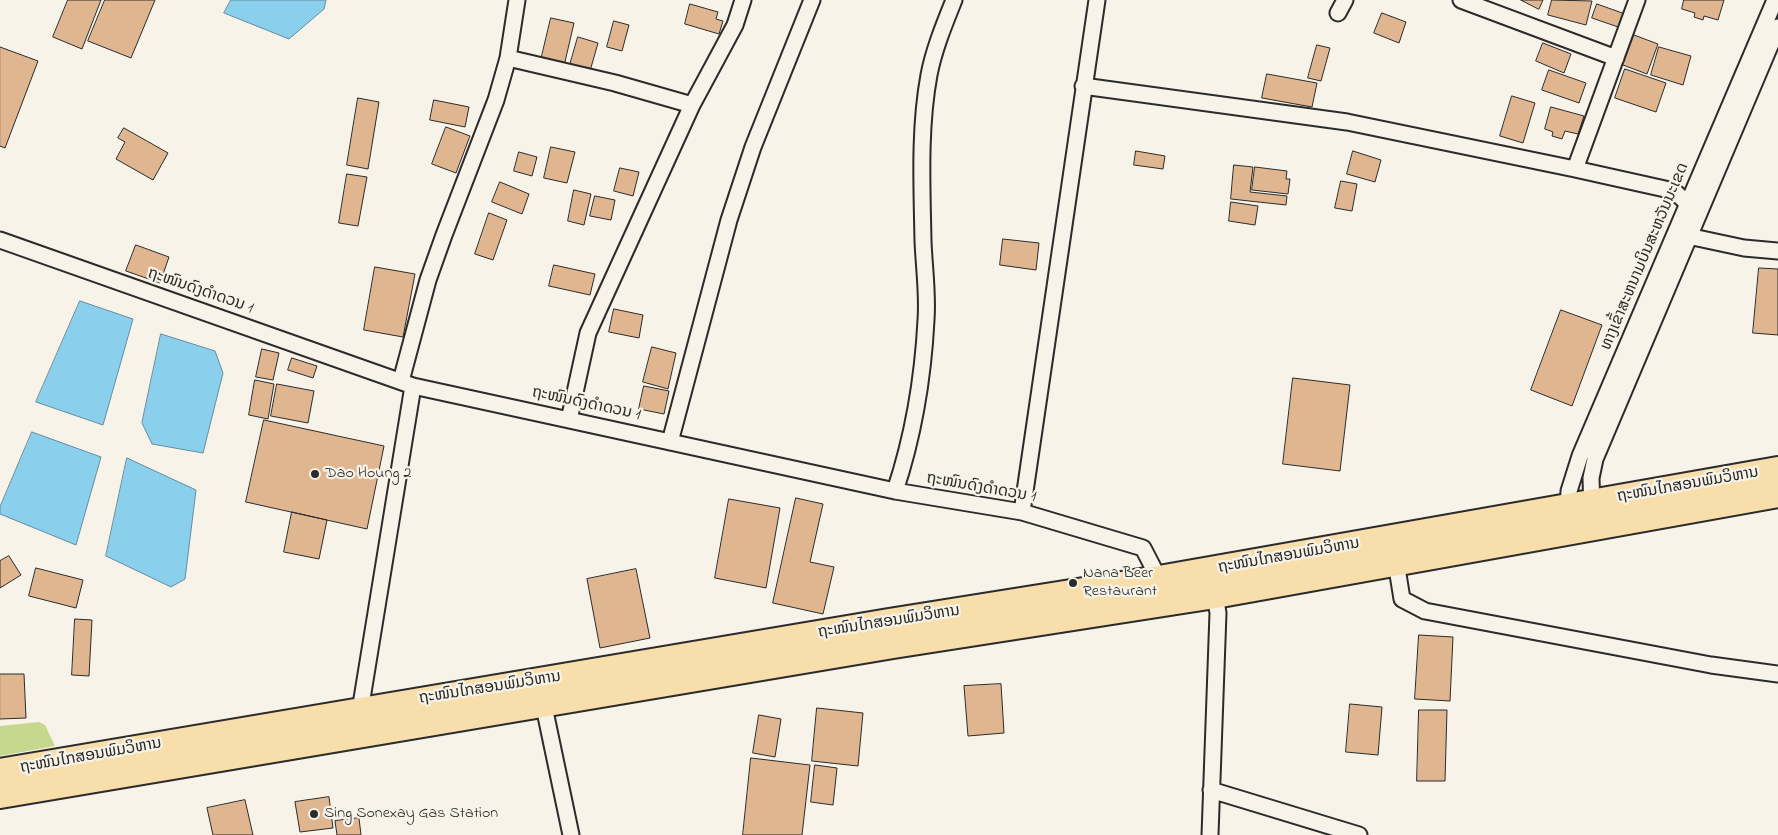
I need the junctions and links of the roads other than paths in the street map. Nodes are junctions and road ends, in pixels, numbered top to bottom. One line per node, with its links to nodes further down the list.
1 (517, 0): 10 (street)
2 (743, 0): 13 (street)
3 (812, 0): 21 (street)
4 (954, 0): 23 (street)
5 (1097, 0): 12 (street)
6 (1461, 0): 11 (street)
7 (1637, 0): 11 (street)
8 (1775, 0): 15 (street, ທາງເຂົ້າສະຫນາມບິນສະຫວັນນະເຂດ)
9 (1778, 27): 16 (street, ທາງເຂົ້າສະຫນາມບິນສະຫວັນນະເຂດ)
10 (508, 58): 13 (street); 19 (street)
11 (1616, 58): 14 (street)
12 (1083, 86): 14 (street); 25 (street)
13 (692, 105): 20 (street)
14 (1575, 168): 15 (street)
15 (1687, 203): 26 (street, ທາງເຂົ້າສະຫນາມບິນສະຫວັນນະເຂດ)
16 (1688, 236): 18 (street); 26 (street, ທາງເຂົ້າສະຫນາມບິນສະຫວັນນະເຂດ)
17 (0, 240): 19 (street, ຖະໜົນດົງດຳດວນ 1)
18 (1778, 251)
19 (407, 384): 20 (street, ຖະໜົນດົງດຳດວນ 1); 32 (street)
20 (569, 420): 21 (street, ຖະໜົນດົງດຳດວນ 1)
21 (670, 442): 23 (street, ຖະໜົນດົງດຳດວນ 1)
22 (1778, 470): 26 (highway, ຖະໜົນໄກສອນພົມວິຫານ)
23 (895, 491): 25 (street, ຖະໜົນດົງດຳດວນ 1)
24 (1778, 494): 26 (highway, ຖະໜົນໄກສອນພົມວິຫານ)
25 (1022, 512): 28 (street, ຖະໜົນດົງດຳດວນ 1)
26 (1581, 517): 27 (highway, ຖະໜົນໄກສອນພົມວິຫານ); 28 (highway, ຖະໜົນໄກສອນພົມວິຫານ)
27 (1396, 562): 29 (highway, ຖະໜົນໄກສອນພົມວິຫານ); 30 (street)
28 (1159, 580): 31 (highway, ຖະໜົນໄກສອນພົມວິຫານ)
29 (1216, 595): 31 (highway, ຖະໜົນໄກສອນພົມວິຫານ); 36 (street)
30 (1778, 674)
31 (541, 692): 32 (highway, ຖະໜົນໄກສອນພົມວິຫານ); 33 (highway, ຖະໜົນໄກສອນພົມວິຫານ); 38 (street)
32 (360, 711): 33 (highway, ຖະໜົນໄກສອນພົມວິຫານ)
33 (273, 736): 34 (highway, ຖະໜົນໄກສອນພົມວິຫານ)
34 (99, 768): 35 (highway, ຖະໜົນໄກສອນພົມວິຫານ); 37 (highway, ຖະໜົນໄກສອນພົມວິຫານ)
35 (0, 772)
36 (1212, 790): 39 (street); 40 (street)
37 (0, 795)
38 (572, 835)
39 (1210, 835)
40 (1359, 835)

